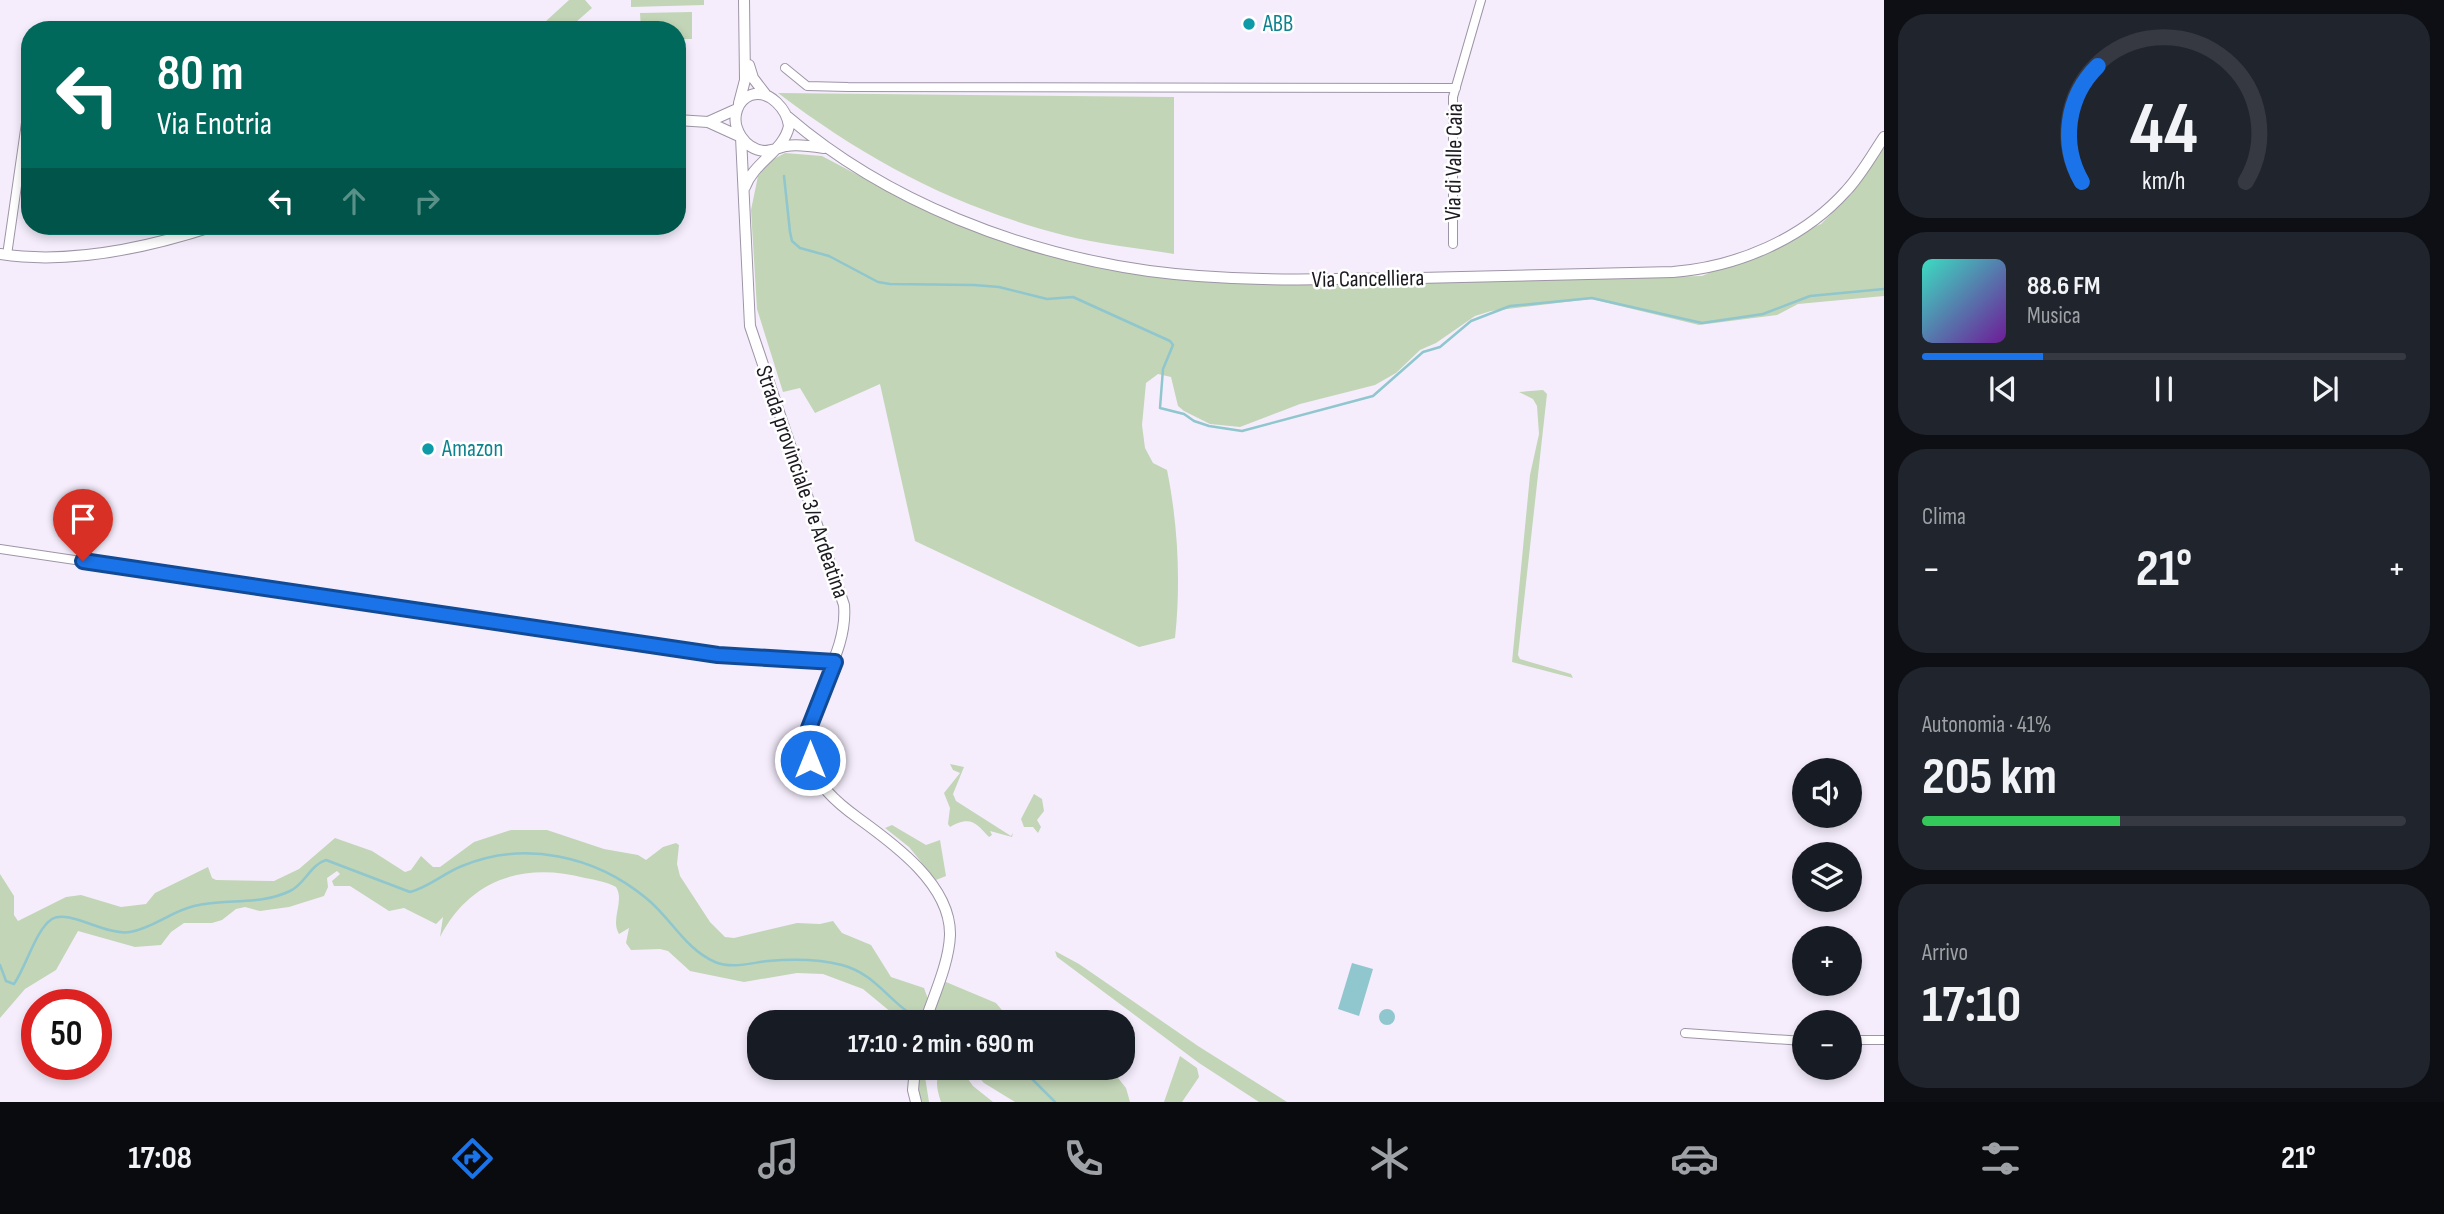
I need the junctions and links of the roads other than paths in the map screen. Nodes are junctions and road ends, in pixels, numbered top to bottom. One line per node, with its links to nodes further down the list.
1 (744, 0): 3 (street)
2 (1481, 0): 5 (street, Via di Valle Caia)
3 (747, 56): 6 (street); 7 (street)
4 (785, 68): 5 (street)
5 (1456, 88): 18 (street, Via di Valle Caia)
6 (766, 95): 7 (street); 8 (street)
7 (737, 109): 10 (street); 11 (street)
8 (788, 117): 13 (street, Via Cancelliera); 15 (street)
9 (686, 121): 10 (street)
10 (708, 122): 11 (street)
11 (741, 137): 15 (street); 16 (street, Strada provinciale 3/e Ardeatina)
12 (1884, 138): 13 (street, Via Cancelliera)
13 (827, 148): 15 (street, Via Cancelliera)
14 (21, 149): 19 (street)
15 (777, 149): 16 (street)
16 (744, 193): 21 (street, Strada provinciale 3/e Ardeatina)
17 (176, 235): 19 (street)
18 (1453, 244)
19 (4, 254)
20 (0, 549): 21 (street)
21 (835, 662): 22 (street, Strada provinciale 3/e Ardeatina)
22 (929, 1010)
23 (1685, 1033): 24 (street)
24 (1792, 1040)
25 (1862, 1040): 26 (street)
26 (1884, 1041)
27 (914, 1080): 28 (street)
28 (916, 1102)

